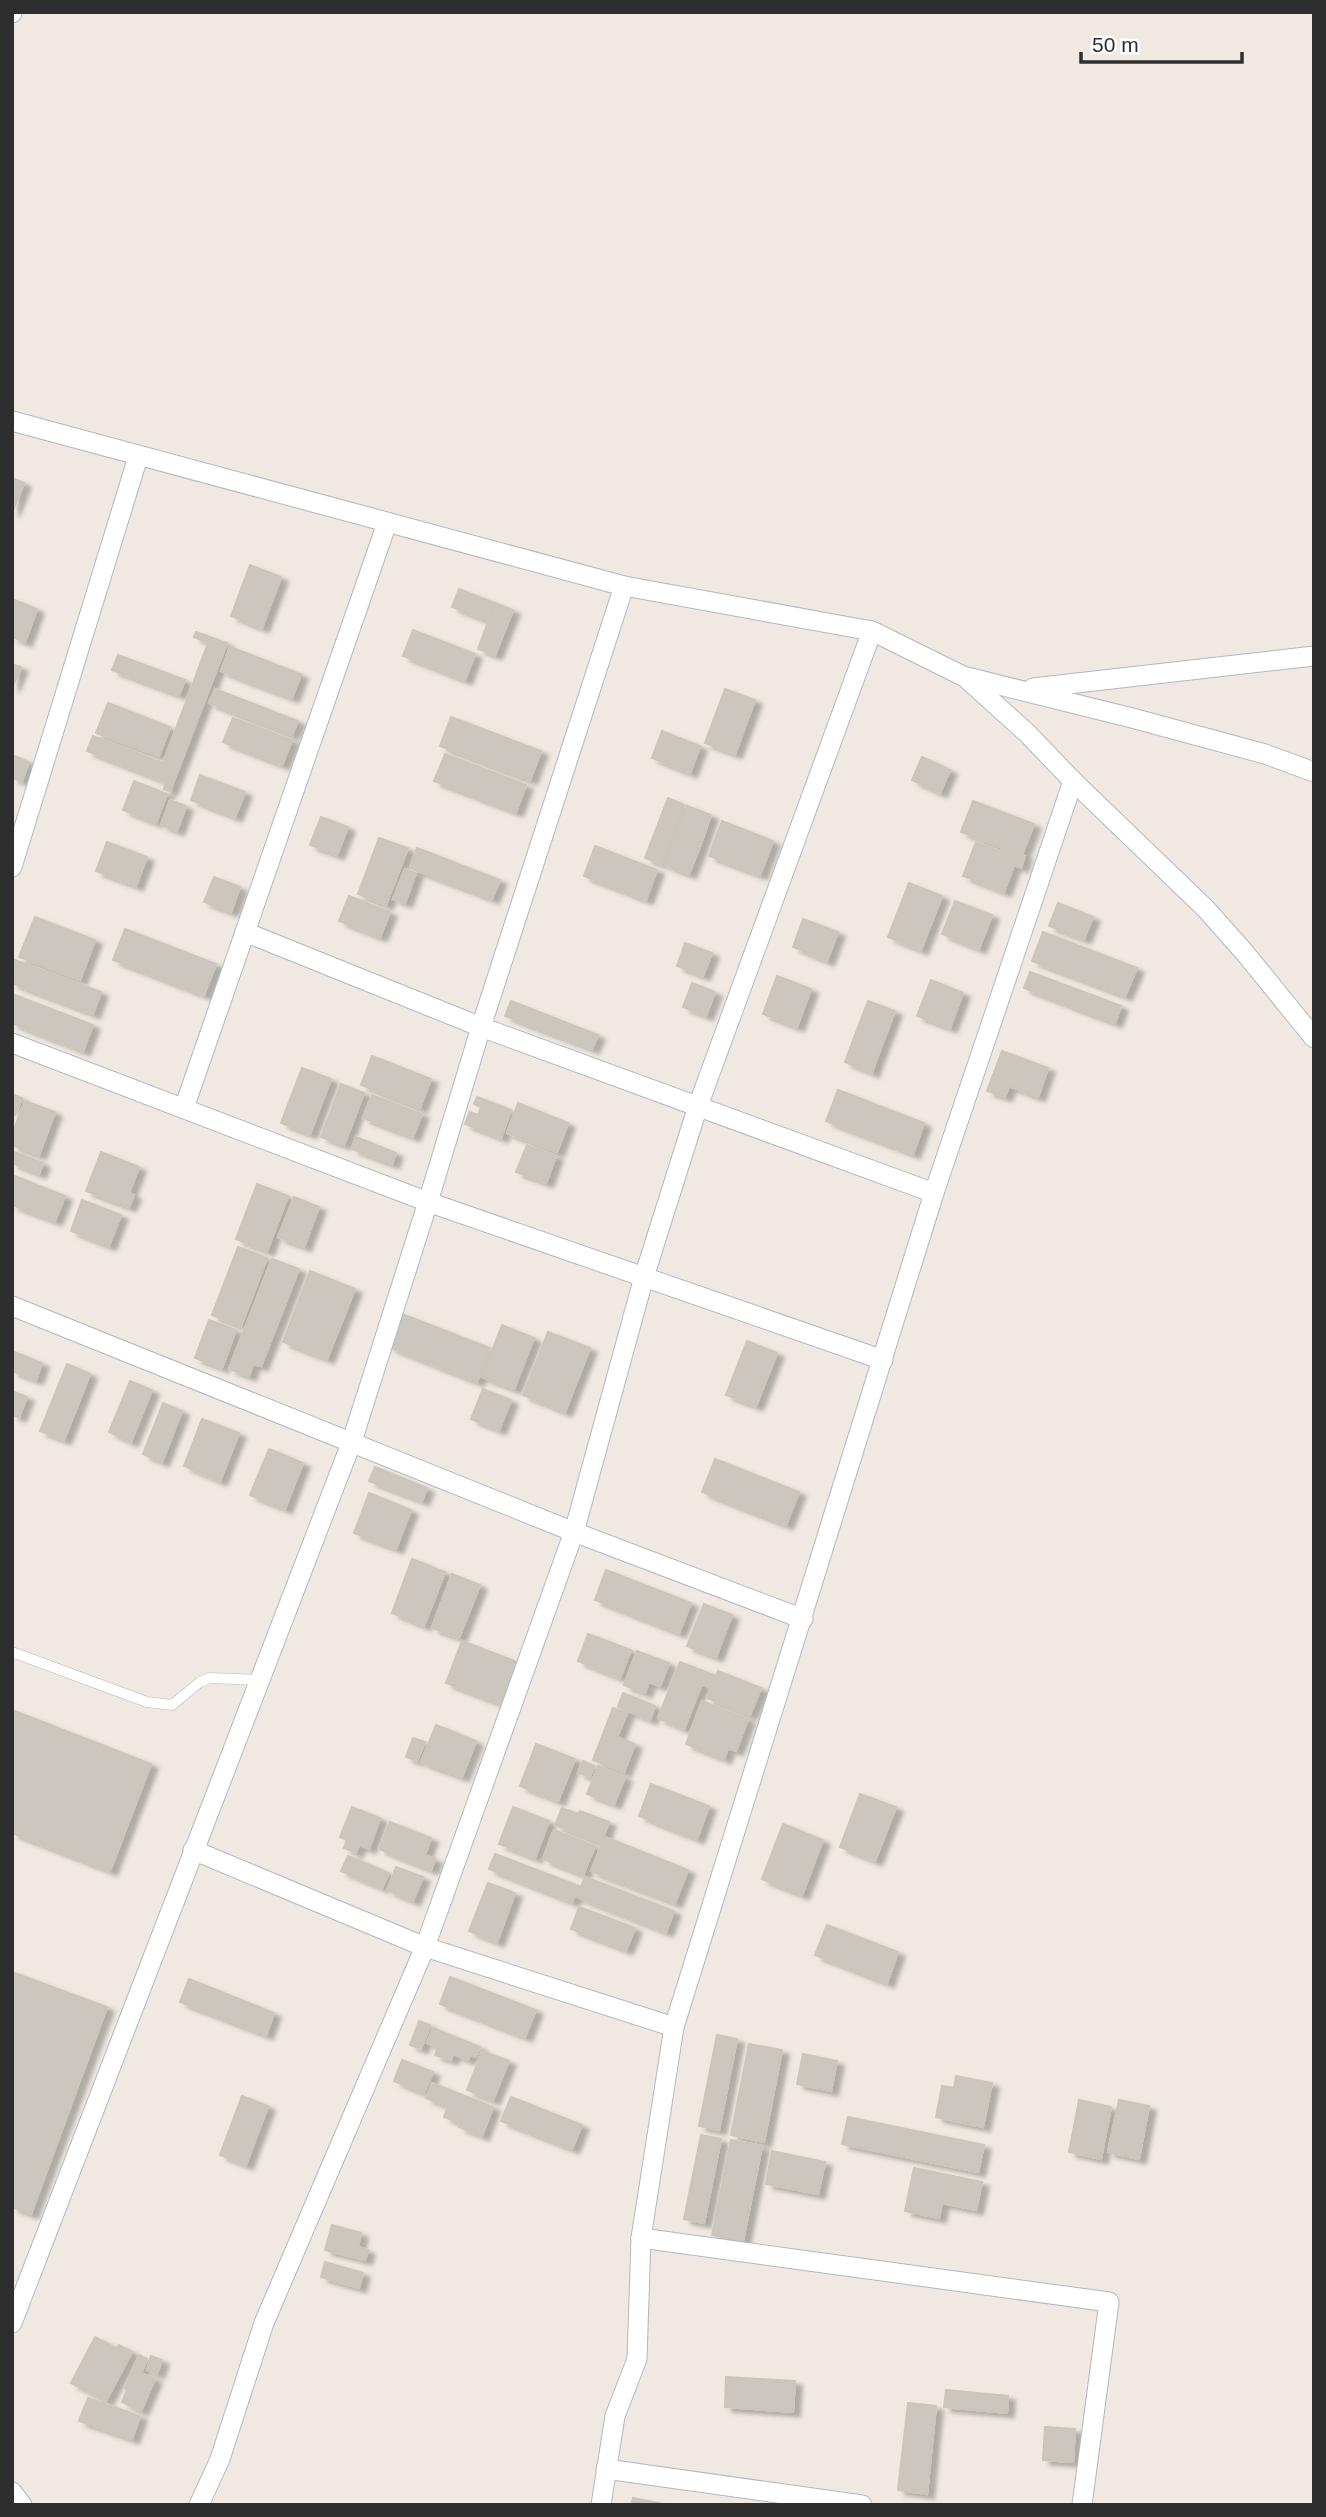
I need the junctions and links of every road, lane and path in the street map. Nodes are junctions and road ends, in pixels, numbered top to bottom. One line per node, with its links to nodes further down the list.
1 (12, 421): 2 (street)
2 (138, 457): 3 (street); 11 (street)
3 (387, 523): 4 (street); 12 (street)
4 (624, 586): 5 (street); 13 (street)
5 (872, 631): 7 (street); 16 (street)
6 (1314, 656): 8 (street)
7 (963, 676): 8 (street); 10 (street)
8 (1018, 690): 9 (street)
9 (1314, 772)
10 (1073, 781): 14 (street); 18 (street)
11 (12, 867)
12 (245, 932): 13 (street); 17 (street)
13 (481, 1027): 16 (street); 19 (street)
14 (1314, 1038)
15 (12, 1043): 17 (street)
16 (698, 1106): 18 (street); 20 (street)
17 (184, 1108): 19 (street)
18 (934, 1193): 22 (street)
19 (428, 1202): 20 (street); 23 (street)
20 (645, 1276): 22 (street); 24 (street)
21 (12, 1306): 23 (street)
22 (883, 1360): 25 (street)
23 (352, 1441): 24 (street); 27 (street)
24 (574, 1532): 25 (street); 29 (street)
25 (803, 1619): 30 (street)
26 (12, 1652): 27 (lane)
27 (259, 1680): 28 (street)
28 (193, 1850): 29 (street); 32 (street)
29 (425, 1947): 30 (street); 37 (street)
30 (674, 2027): 31 (street)
31 (641, 2238): 33 (street); 39 (street)
32 (12, 2323)
33 (606, 2469): 35 (street); 38 (street)
34 (12, 2492): 36 (street)
35 (857, 2504)
36 (22, 2505)
37 (199, 2505)
38 (601, 2505)
39 (1082, 2505)

